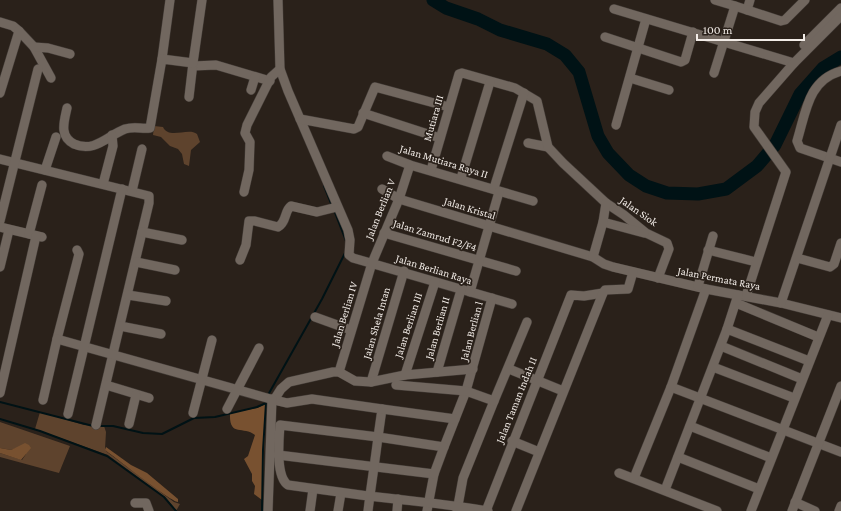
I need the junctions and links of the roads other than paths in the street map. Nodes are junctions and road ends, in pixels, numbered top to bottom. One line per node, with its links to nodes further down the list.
1 (170, 0): 22 (street)
2 (202, 0): 24 (street)
3 (278, 0): 26 (street)
4 (715, 0): 7 (street)
5 (750, 0): 10 (street)
6 (805, 0): 10 (street)
7 (734, 6): 10 (street); 18 (street)
8 (841, 8): 14 (street)
9 (614, 9): 12 (street)
10 (747, 10)
11 (841, 16): 14 (street)
12 (646, 19): 16 (street); 20 (street)
13 (0, 22): 15 (street)
14 (829, 24): 23 (street)
15 (19, 30): 19 (street); 37 (street)
16 (693, 32): 18 (street); 20 (street)
17 (605, 38): 20 (street)
18 (723, 40): 23 (street); 28 (street)
19 (34, 47): 21 (street); 30 (street)
20 (639, 48): 31 (street)
21 (70, 54)
22 (162, 58): 24 (street); 45 (street)
23 (792, 62): 89 (street)
24 (193, 65): 29 (street); 38 (street)
25 (38, 69): 54 (street)
26 (280, 69): 32 (street); 42 (street)
27 (841, 71): 52 (street)
28 (714, 73)
29 (255, 77): 32 (street); 34 (street)
30 (51, 78)
31 (630, 78): 35 (street); 43 (street)
32 (270, 81): 66 (street)
33 (490, 82): 36 (street); 40 (street, Mutiara III); 59 (street)
34 (251, 90)
35 (669, 90)
36 (524, 93): 49 (street); 64 (street)
37 (0, 94)
38 (189, 97)
39 (67, 108): 45 (street)
40 (449, 108): 41 (street); 47 (street, Mutiara III)
41 (364, 113): 42 (street); 47 (street)
42 (300, 119): 70 (street)
43 (616, 124)
44 (841, 125): 52 (street)
45 (112, 135): 60 (street)
46 (56, 137): 57 (street)
47 (440, 138): 58 (street, Mutiara III)
48 (528, 143): 49 (street)
49 (548, 147): 69 (street, Jalan Siok)
50 (142, 149): 65 (street)
51 (388, 156): 56 (street, Jalan Mutiara Raya II)
52 (831, 158): 55 (street); 85 (street)
53 (0, 159): 54 (street)
54 (16, 162): 57 (street); 71 (street)
55 (841, 162)
56 (410, 164): 58 (street, Jalan Mutiara Raya II); 67 (street, Jalan Berlian V)
57 (45, 170): 60 (street)
58 (431, 170): 59 (street, Jalan Mutiara Raya II)
59 (461, 178): 64 (street, Jalan Mutiara Raya II)
60 (103, 184): 62 (street)
61 (42, 185): 78 (street)
62 (122, 189): 65 (street); 120 (street)
63 (382, 189): 67 (street, Jalan Kristal)
64 (496, 190): 68 (street, Jalan Mutiara Raya II); 73 (street)
65 (132, 191): 75 (street)
66 (244, 192)
67 (399, 199): 73 (street, Jalan Kristal); 76 (street, Jalan Berlian V)
68 (533, 201)
69 (606, 203): 72 (street); 77 (street, Jalan Siok)
70 (335, 207): 86 (street); 90 (street, Jalan Berlian Raya)
71 (0, 221)
72 (603, 222): 77 (street); 84 (street)
73 (490, 226): 84 (street, Jalan Kristal); 87 (street)
74 (5, 228): 78 (street); 91 (street)
75 (142, 232): 80 (street); 88 (street)
76 (384, 233): 87 (street, Jalan Zamrud F2/F4); 90 (street, Jalan Berlian V)
77 (646, 233): 96 (street, Jalan Siok)
78 (36, 235): 141 (street)
79 (713, 236): 83 (street)
80 (182, 240)
81 (841, 243): 85 (street)
82 (77, 250): 117 (street)
83 (708, 250): 89 (street); 98 (street)
84 (593, 257): 95 (street, Jalan Permata Raya)
85 (797, 258): 106 (street)
86 (240, 260)
87 (479, 261): 94 (street, Jalan Zamrud F2/F4); 100 (street)
88 (136, 262): 92 (street); 102 (street)
89 (756, 262): 104 (street)
90 (372, 263): 93 (street, Jalan Berlian Raya); 114 (street, Jalan Berlian IV)
91 (0, 267)
92 (175, 270)
93 (404, 271): 97 (street, Jalan Berlian Raya); 133 (street, Jalan Shela Intan)
94 (516, 272)
95 (633, 272): 96 (street, Jalan Permata Raya); 101 (street)
96 (658, 278): 98 (street, Jalan Permata Raya)
97 (435, 282): 99 (street, Jalan Berlian Raya); 129 (street, Jalan Berlian III)
98 (702, 288): 104 (street, Jalan Permata Raya); 137 (street)
99 (461, 290): 100 (street, Jalan Berlian Raya); 128 (street, Jalan Berlian II)
100 (470, 292): 103 (street, Jalan Berlian Raya)
101 (603, 293): 131 (street, Jalan Taman Indah II); 140 (street)
102 (128, 295): 105 (street); 112 (street)
103 (492, 298): 107 (street, Jalan Berlian Raya); 125 (street, Jalan Berlian l)
104 (740, 298): 106 (street, Jalan Permata Raya); 113 (street); 116 (street)
105 (166, 301)
106 (781, 302): 108 (street, Jalan Permata Raya)
107 (512, 304)
108 (828, 315): 110 (street, Jalan Permata Raya); 116 (street)
109 (315, 317): 114 (street)
110 (841, 318)
111 (527, 322): 126 (street)
112 (120, 326): 115 (street); 122 (street)
113 (727, 329): 119 (street); 123 (street)
114 (351, 330): 127 (street, Jalan Berlian IV)
115 (161, 334)
116 (818, 338): 123 (street)
117 (57, 339): 120 (street); 147 (street)
118 (212, 340): 130 (street)
119 (721, 346): 124 (street); 132 (street)
120 (84, 347): 122 (street); 152 (street)
121 (259, 348): 138 (street)
122 (114, 355): 130 (street); 135 (street)
123 (809, 361): 132 (street)
124 (713, 367): 144 (street); 146 (street)
125 (473, 369): 128 (street); 139 (street, Jalan Berlian l)
126 (509, 369): 131 (street); 148 (street)
127 (339, 372): 133 (street); 145 (street)
128 (437, 372): 129 (street)
129 (405, 375): 133 (street)
130 (201, 380): 138 (street); 151 (street)
131 (538, 380): 140 (street); 160 (street, Jalan Taman Indah II)
132 (802, 380): 144 (street)
133 (371, 382)
134 (396, 384): 139 (street)
135 (106, 385): 142 (street); 156 (street)
136 (841, 386): 161 (street)
137 (671, 387): 146 (street); 171 (street)
138 (237, 388): 145 (street); 149 (street)
139 (466, 391): 148 (street); 153 (street, Jalan Berlian l)
140 (563, 391): 163 (street)
141 (0, 393)
142 (136, 395): 143 (street); 154 (street)
143 (149, 398)
144 (794, 398): 158 (street)
145 (270, 399): 150 (street); 155 (street)
146 (700, 399): 157 (street); 158 (street)
147 (43, 400)
148 (494, 401): 182 (street)
149 (227, 409)
150 (382, 409): 153 (street); 159 (street)
151 (193, 413)
152 (68, 414)
153 (455, 419): 162 (street, Jalan Berlian l)
154 (129, 424)
155 (276, 425): 159 (street); 165 (street); 184 (street)
156 (96, 426)
157 (690, 426): 166 (street); 167 (street)
158 (782, 429): 161 (street); 167 (street)
159 (378, 437): 162 (street); 168 (street)
160 (512, 441): 163 (street); 189 (street, Jalan Taman Indah II)
161 (819, 444): 164 (street); 181 (street)
162 (444, 447): 170 (street, Jalan Berlian l)
163 (539, 452): 190 (street)
164 (841, 452)
165 (278, 455): 168 (street); 172 (street)
166 (678, 457): 173 (street); 174 (street)
167 (771, 458): 173 (street)
168 (374, 466): 170 (street); 176 (street)
169 (619, 473): 171 (street)
170 (434, 474): 180 (street, Jalan Berlian l)
171 (634, 478): 174 (street)
172 (313, 489): 175 (street); 185 (street)
173 (759, 489): 192 (street)
174 (665, 490): 191 (street)
175 (341, 493): 176 (street); 186 (street)
176 (370, 496): 177 (street); 187 (street)
177 (398, 500): 180 (street); 188 (street)
178 (135, 503): 183 (street)
179 (841, 506): 194 (street)
180 (427, 507): 182 (street)
181 (794, 507): 193 (street)
182 (457, 509): 189 (street)
183 (149, 511)
184 (268, 511)
185 (310, 511)
186 (338, 511)
187 (368, 511)
188 (397, 511)
189 (487, 511)
190 (516, 511)
191 (716, 511)
192 (751, 511)
193 (815, 511)
194 (839, 511)

